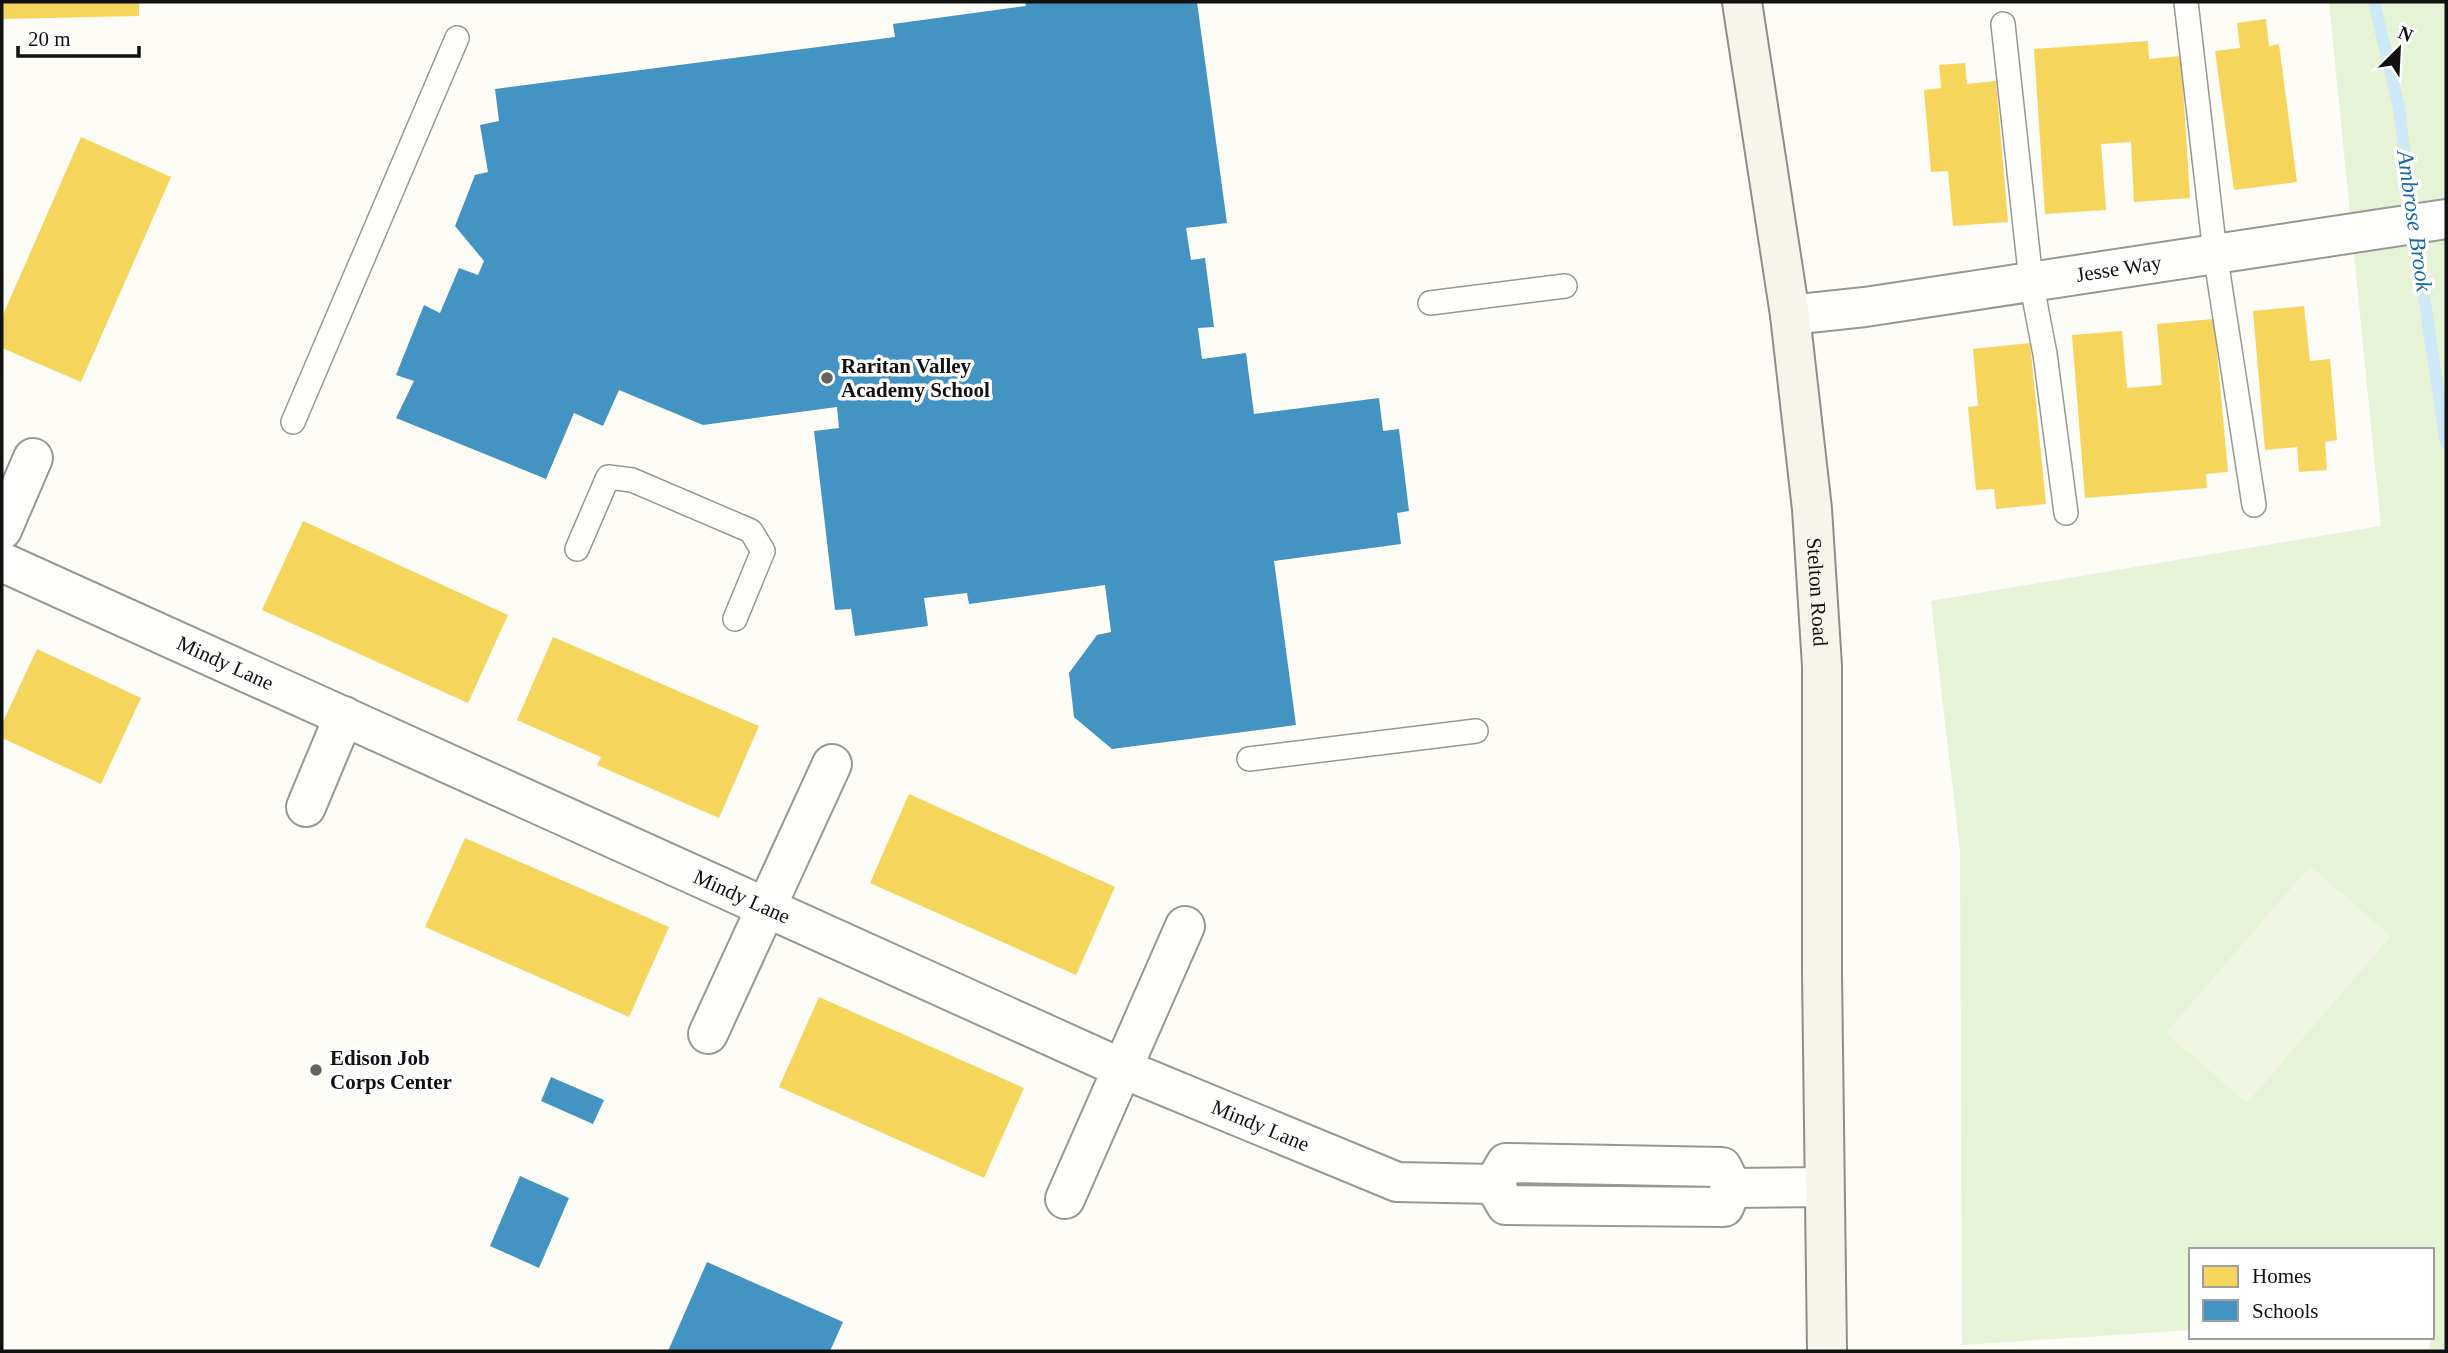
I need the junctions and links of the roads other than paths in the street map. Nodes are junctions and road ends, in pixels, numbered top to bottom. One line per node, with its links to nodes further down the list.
1 (1742, 2): 10 (main road, Stelton Road)
2 (2186, 2): 6 (lane)
3 (2003, 24): 7 (lane)
4 (457, 38): 11 (lane)
5 (2446, 219): 6 (street, Jesse Way)
6 (2214, 253): 7 (street, Jesse Way); 13 (lane)
7 (2031, 281): 10 (street, Jesse Way); 14 (lane)
8 (1565, 286): 9 (lane)
9 (1430, 303)
10 (1790, 315): 28 (main road, Stelton Road)
11 (293, 422)
12 (33, 458): 15 (street)
13 (2254, 505)
14 (2066, 513)
15 (2, 530)
16 (578, 549): 18 (lane)
17 (2, 562): 19 (street, Mindy Lane)
18 (735, 619)
19 (344, 716): 23 (street); 24 (street, Mindy Lane)
20 (1476, 731): 21 (lane)
21 (1249, 759)
22 (832, 764): 24 (street)
23 (306, 807)
24 (767, 907): 26 (street); 27 (street, Mindy Lane)
25 (1185, 926): 27 (street)
26 (708, 1034)
27 (1121, 1068): 28 (street, Mindy Lane); 29 (street)
28 (1824, 1187): 30 (main road, Stelton Road)
29 (1065, 1199)
30 (1827, 1351)

